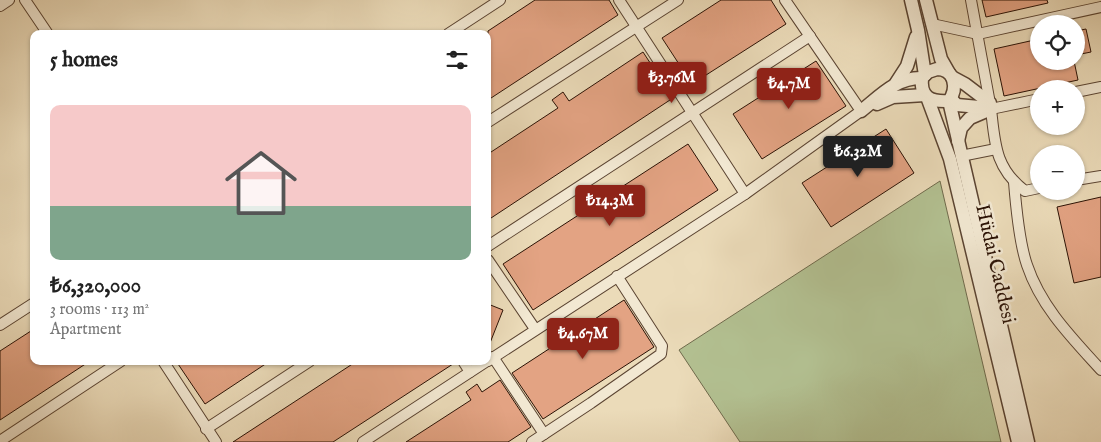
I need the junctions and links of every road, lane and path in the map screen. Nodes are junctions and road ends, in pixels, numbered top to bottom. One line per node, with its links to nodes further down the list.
1 (9, 0): 10 (street)
2 (25, 0): 14 (street)
3 (500, 0): 15 (street)
4 (619, 0): 13 (street)
5 (678, 0): 13 (street)
6 (785, 0): 18 (street)
7 (910, 0): 16 (street)
8 (926, 0): 12 (street)
9 (971, 0): 17 (street)
10 (0, 6)
11 (1101, 8): 17 (street)
12 (932, 24): 17 (street); 19 (street)
13 (636, 26): 29 (street); 30 (street)
14 (45, 30)
15 (454, 30)
16 (918, 30): 20 (street); 21 (street)
17 (978, 34): 27 (street)
18 (810, 36): 28 (street); 29 (street)
19 (951, 75): 20 (street); 25 (street); 27 (street)
20 (924, 77): 21 (street); 24 (street)
21 (896, 83): 28 (street)
22 (1101, 87): 23 (street)
23 (1085, 90)
24 (926, 96): 25 (street); 28 (street); 60 (street, Hüdai Caddesi)
25 (950, 100): 27 (street); 31 (street, Hüdai Caddesi)
26 (1030, 100): 27 (street)
27 (990, 106): 31 (street); 32 (street)
28 (861, 111): 38 (street)
29 (692, 113): 38 (street); 39 (street)
30 (491, 120)
31 (958, 143): 33 (street, Hüdai Caddesi)
32 (996, 149): 33 (street); 36 (street)
33 (961, 156): 61 (street, Hüdai Caddesi)
34 (1101, 176): 35 (street)
35 (1085, 179)
36 (1014, 182): 37 (street); 52 (street)
37 (1030, 190)
38 (745, 194): 41 (street)
39 (491, 244)
40 (491, 264): 44 (street)
41 (617, 276): 44 (street); 55 (street)
42 (30, 306): 43 (street)
43 (0, 325)
44 (535, 329): 45 (street)
45 (491, 359)
46 (491, 363): 55 (street)
47 (115, 365): 56 (street)
48 (166, 365): 54 (street)
49 (304, 365): 54 (street)
50 (466, 365): 53 (street)
51 (481, 365): 53 (street)
52 (1101, 370)
53 (470, 372): 58 (street)
54 (206, 428): 57 (street)
55 (544, 434): 59 (street)
56 (0, 441)
57 (216, 442)
58 (364, 442)
59 (532, 442)
60 (1018, 442)
61 (1028, 442)

